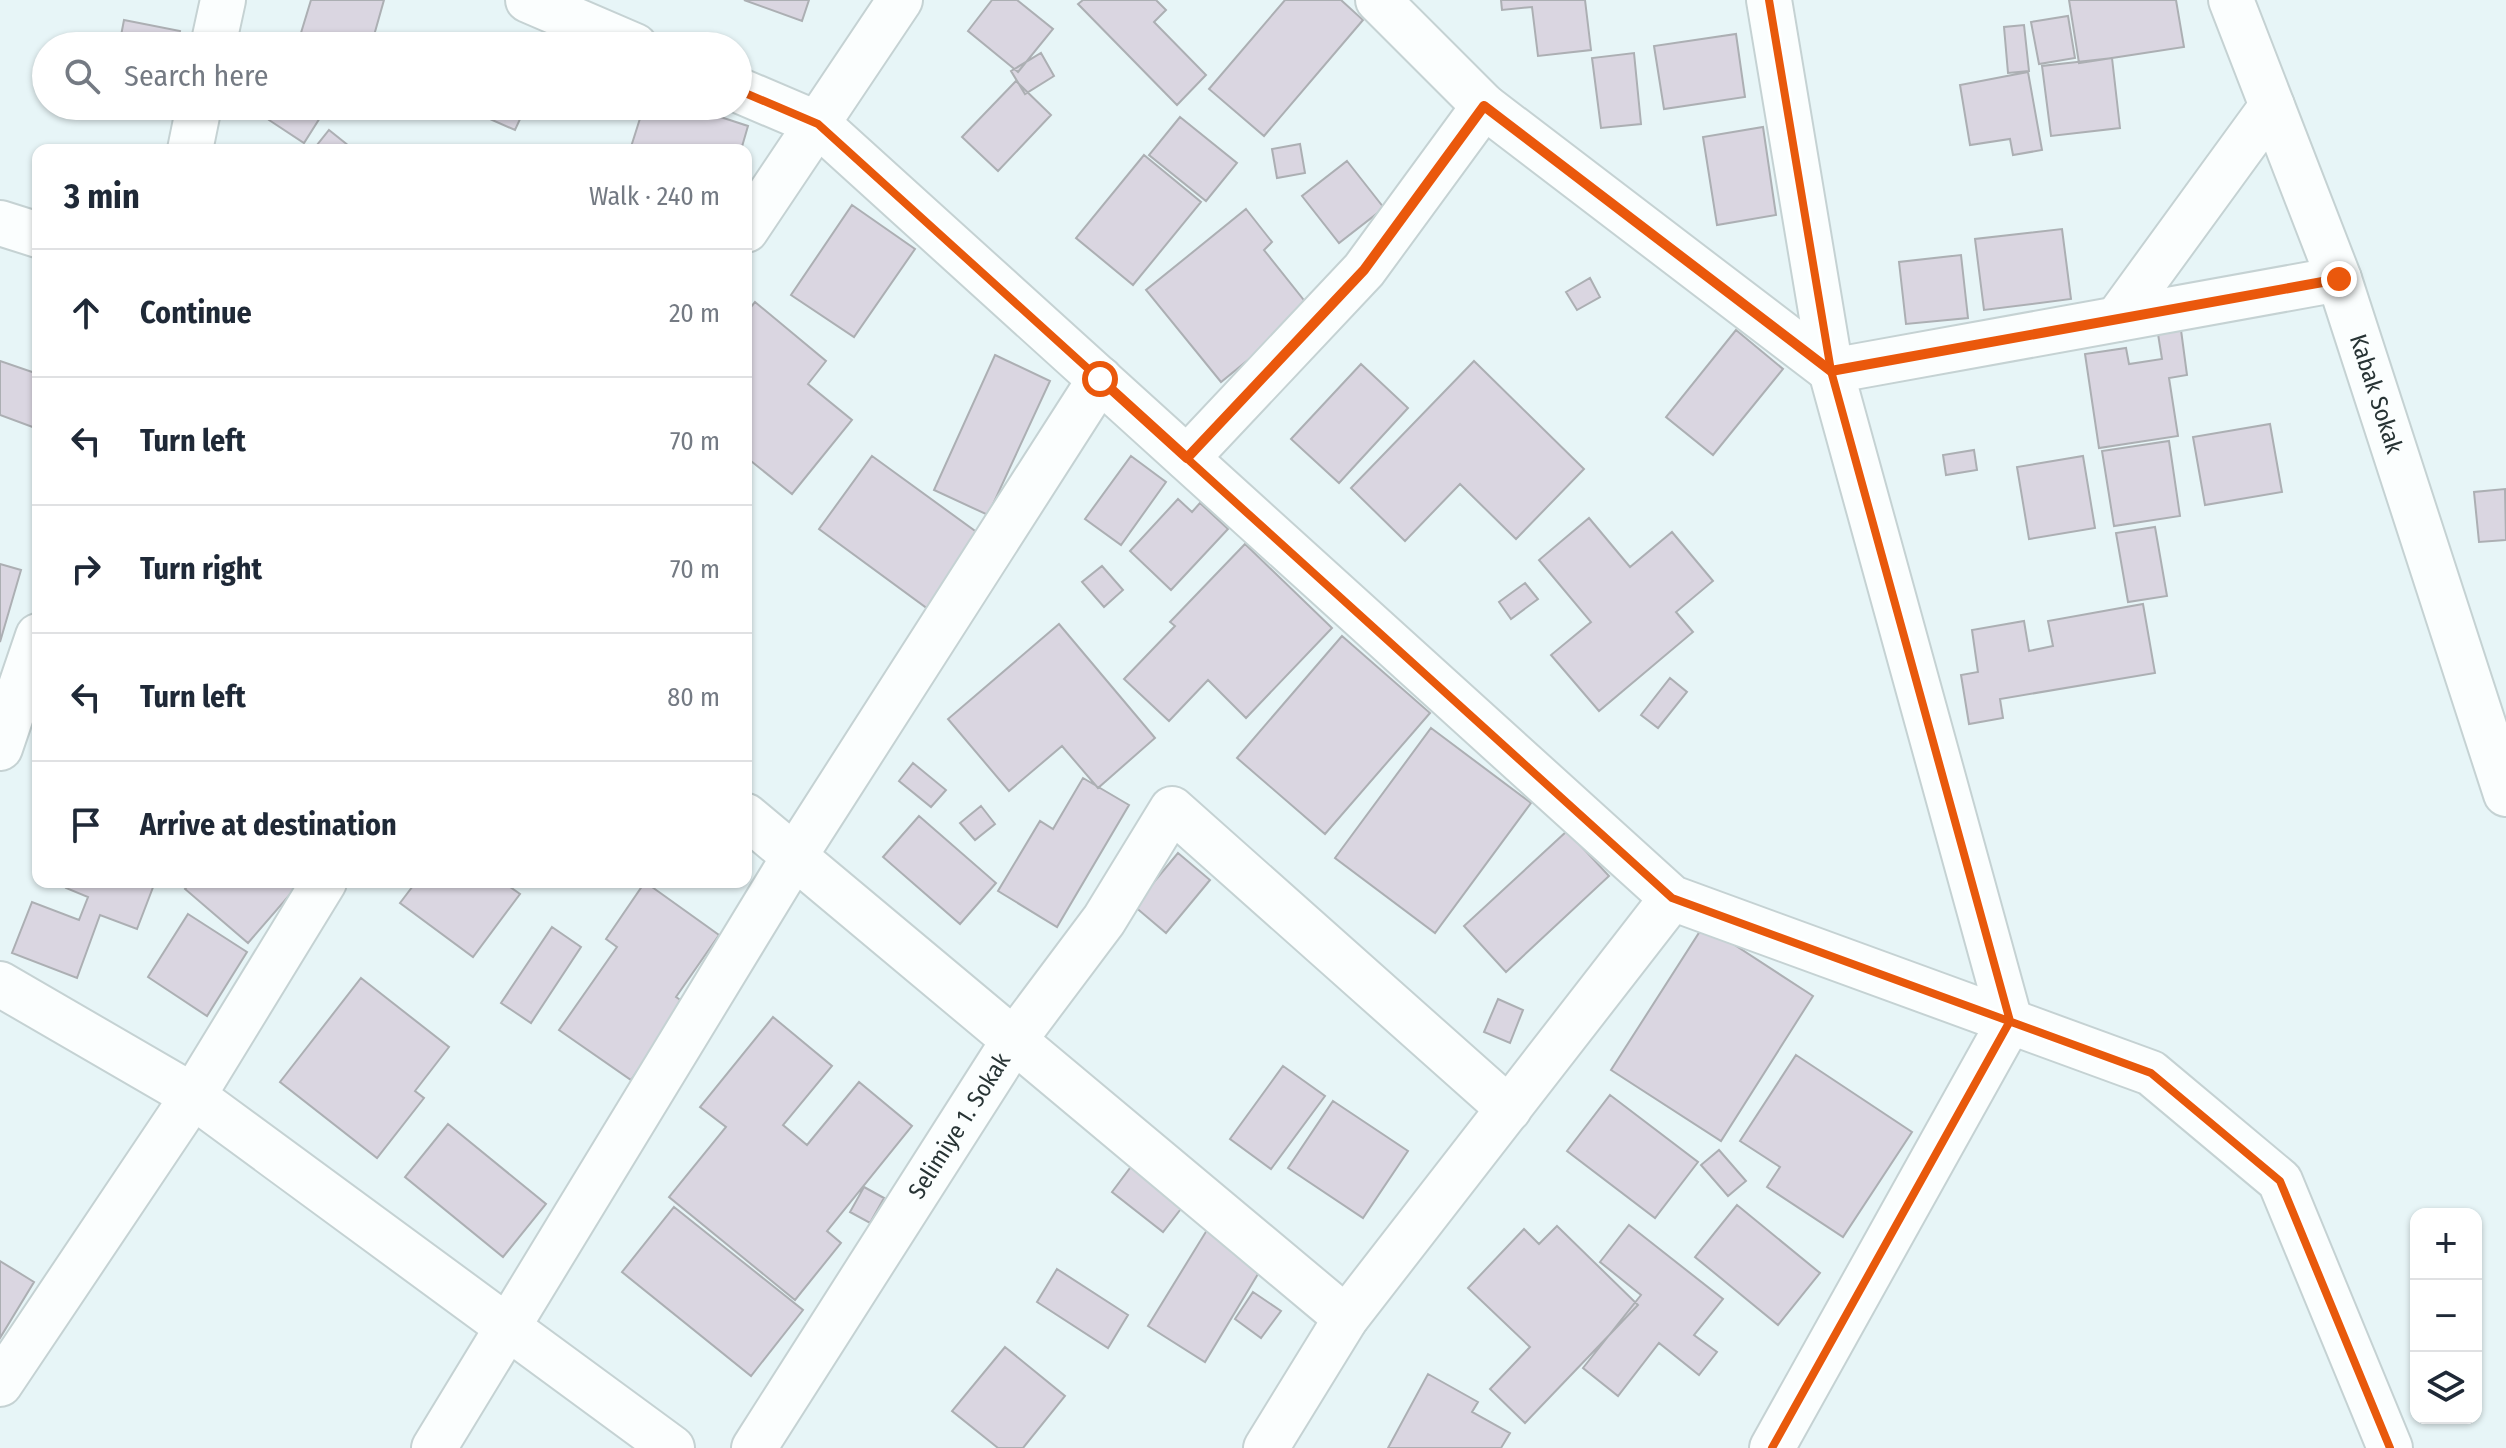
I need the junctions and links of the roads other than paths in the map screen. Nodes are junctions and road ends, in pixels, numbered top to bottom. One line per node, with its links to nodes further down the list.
1 (223, 0): 7 (street)
2 (528, 0): 8 (street)
3 (900, 0): 13 (street)
4 (1378, 0): 10 (street)
5 (1769, 0): 20 (street)
6 (2231, 0): 11 (street, Kabak Sokak)
7 (216, 32)
8 (602, 32)
9 (752, 96): 13 (street)
10 (1484, 106): 20 (street); 22 (street)
11 (2272, 106): 18 (street, Kabak Sokak); 19 (street)
12 (196, 120): 14 (street)
13 (818, 124): 15 (street); 21 (street)
14 (191, 144)
15 (752, 221)
16 (0, 223): 17 (street)
17 (32, 233)
18 (2339, 279): 19 (street); 25 (street, Kabak Sokak)
19 (2117, 319): 20 (street)
20 (1831, 371): 31 (street)
21 (1100, 379): 22 (street); 27 (street)
22 (1187, 458): 29 (street)
23 (32, 654): 24 (street)
24 (0, 748)
25 (2506, 794)
26 (752, 821): 27 (street)
27 (794, 857): 32 (street); 36 (street)
28 (320, 888): 33 (street)
29 (1672, 898): 31 (street); 34 (street)
30 (0, 984): 33 (street)
31 (2010, 1021): 42 (street); 43 (street)
32 (1014, 1040): 34 (street, Selimiye 1. Sokak); 35 (street); 40 (street, Selimiye 1. Sokak)
33 (193, 1096): 36 (street); 37 (street)
34 (1509, 1109): 35 (street)
35 (1346, 1318): 41 (street)
36 (508, 1328): 38 (street); 39 (street)
37 (0, 1384)
38 (434, 1448)
39 (672, 1448)
40 (754, 1448)
41 (1266, 1448)
42 (1772, 1448)
43 (2390, 1448)

